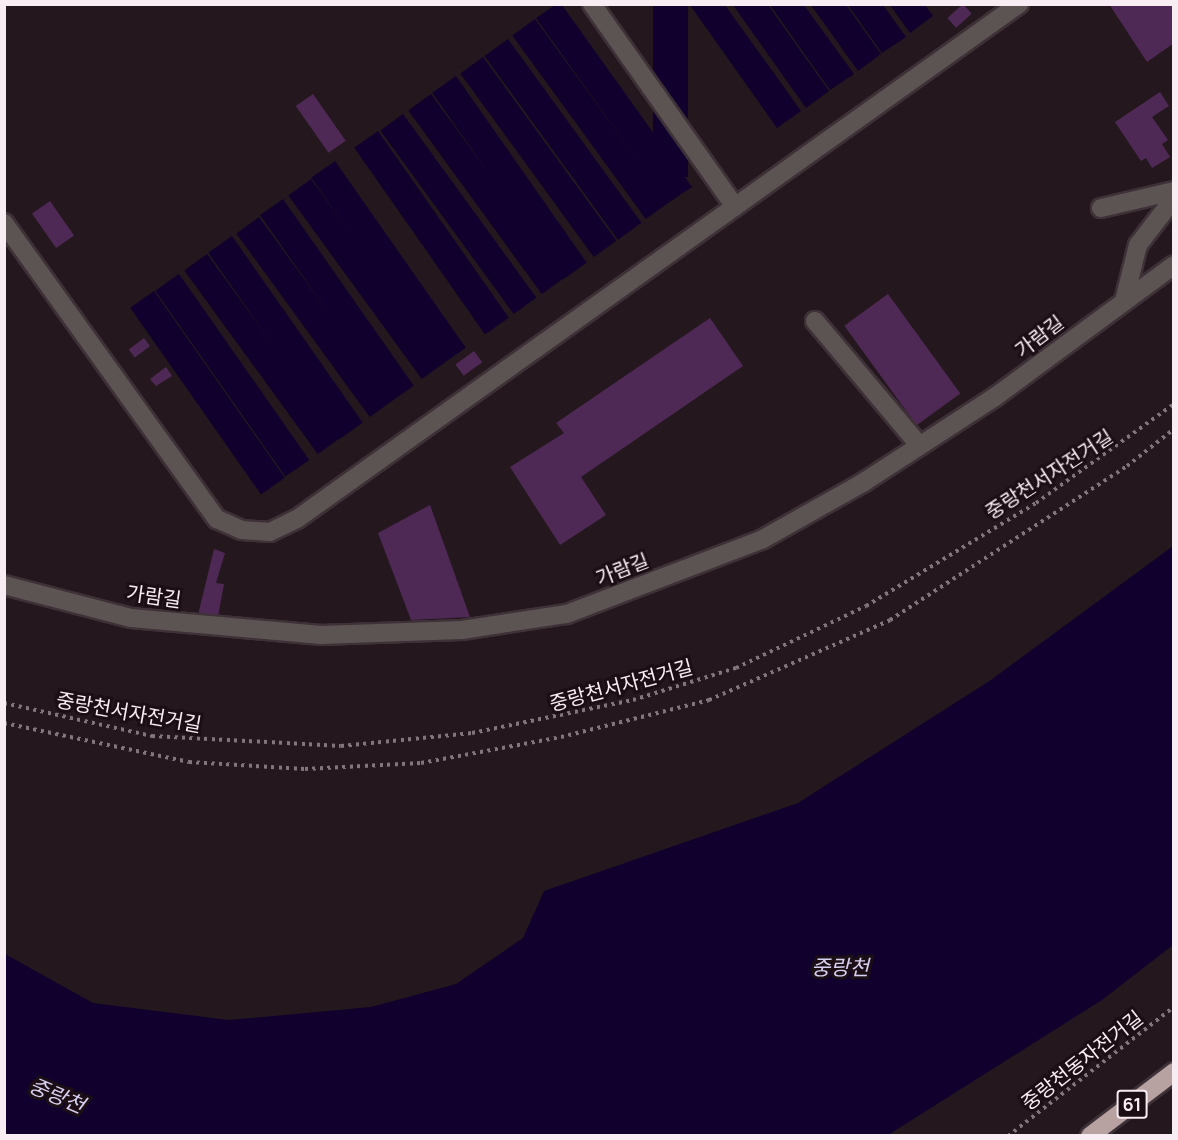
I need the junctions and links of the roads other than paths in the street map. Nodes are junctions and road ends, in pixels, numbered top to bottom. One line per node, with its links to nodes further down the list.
1 (592, 4): 5 (street)
2 (1019, 4): 5 (street)
3 (1173, 191): 6 (street)
4 (1173, 198): 9 (street)
5 (735, 207): 7 (street)
6 (1101, 208)
7 (4, 223)
8 (1173, 265): 9 (street, 가람길)
9 (1124, 301): 11 (street, 가람길)
10 (815, 321): 11 (street)
11 (920, 446): 12 (street, 가람길)
12 (4, 585)
13 (1173, 1072): 14 (highway, 61)
14 (1090, 1136)

